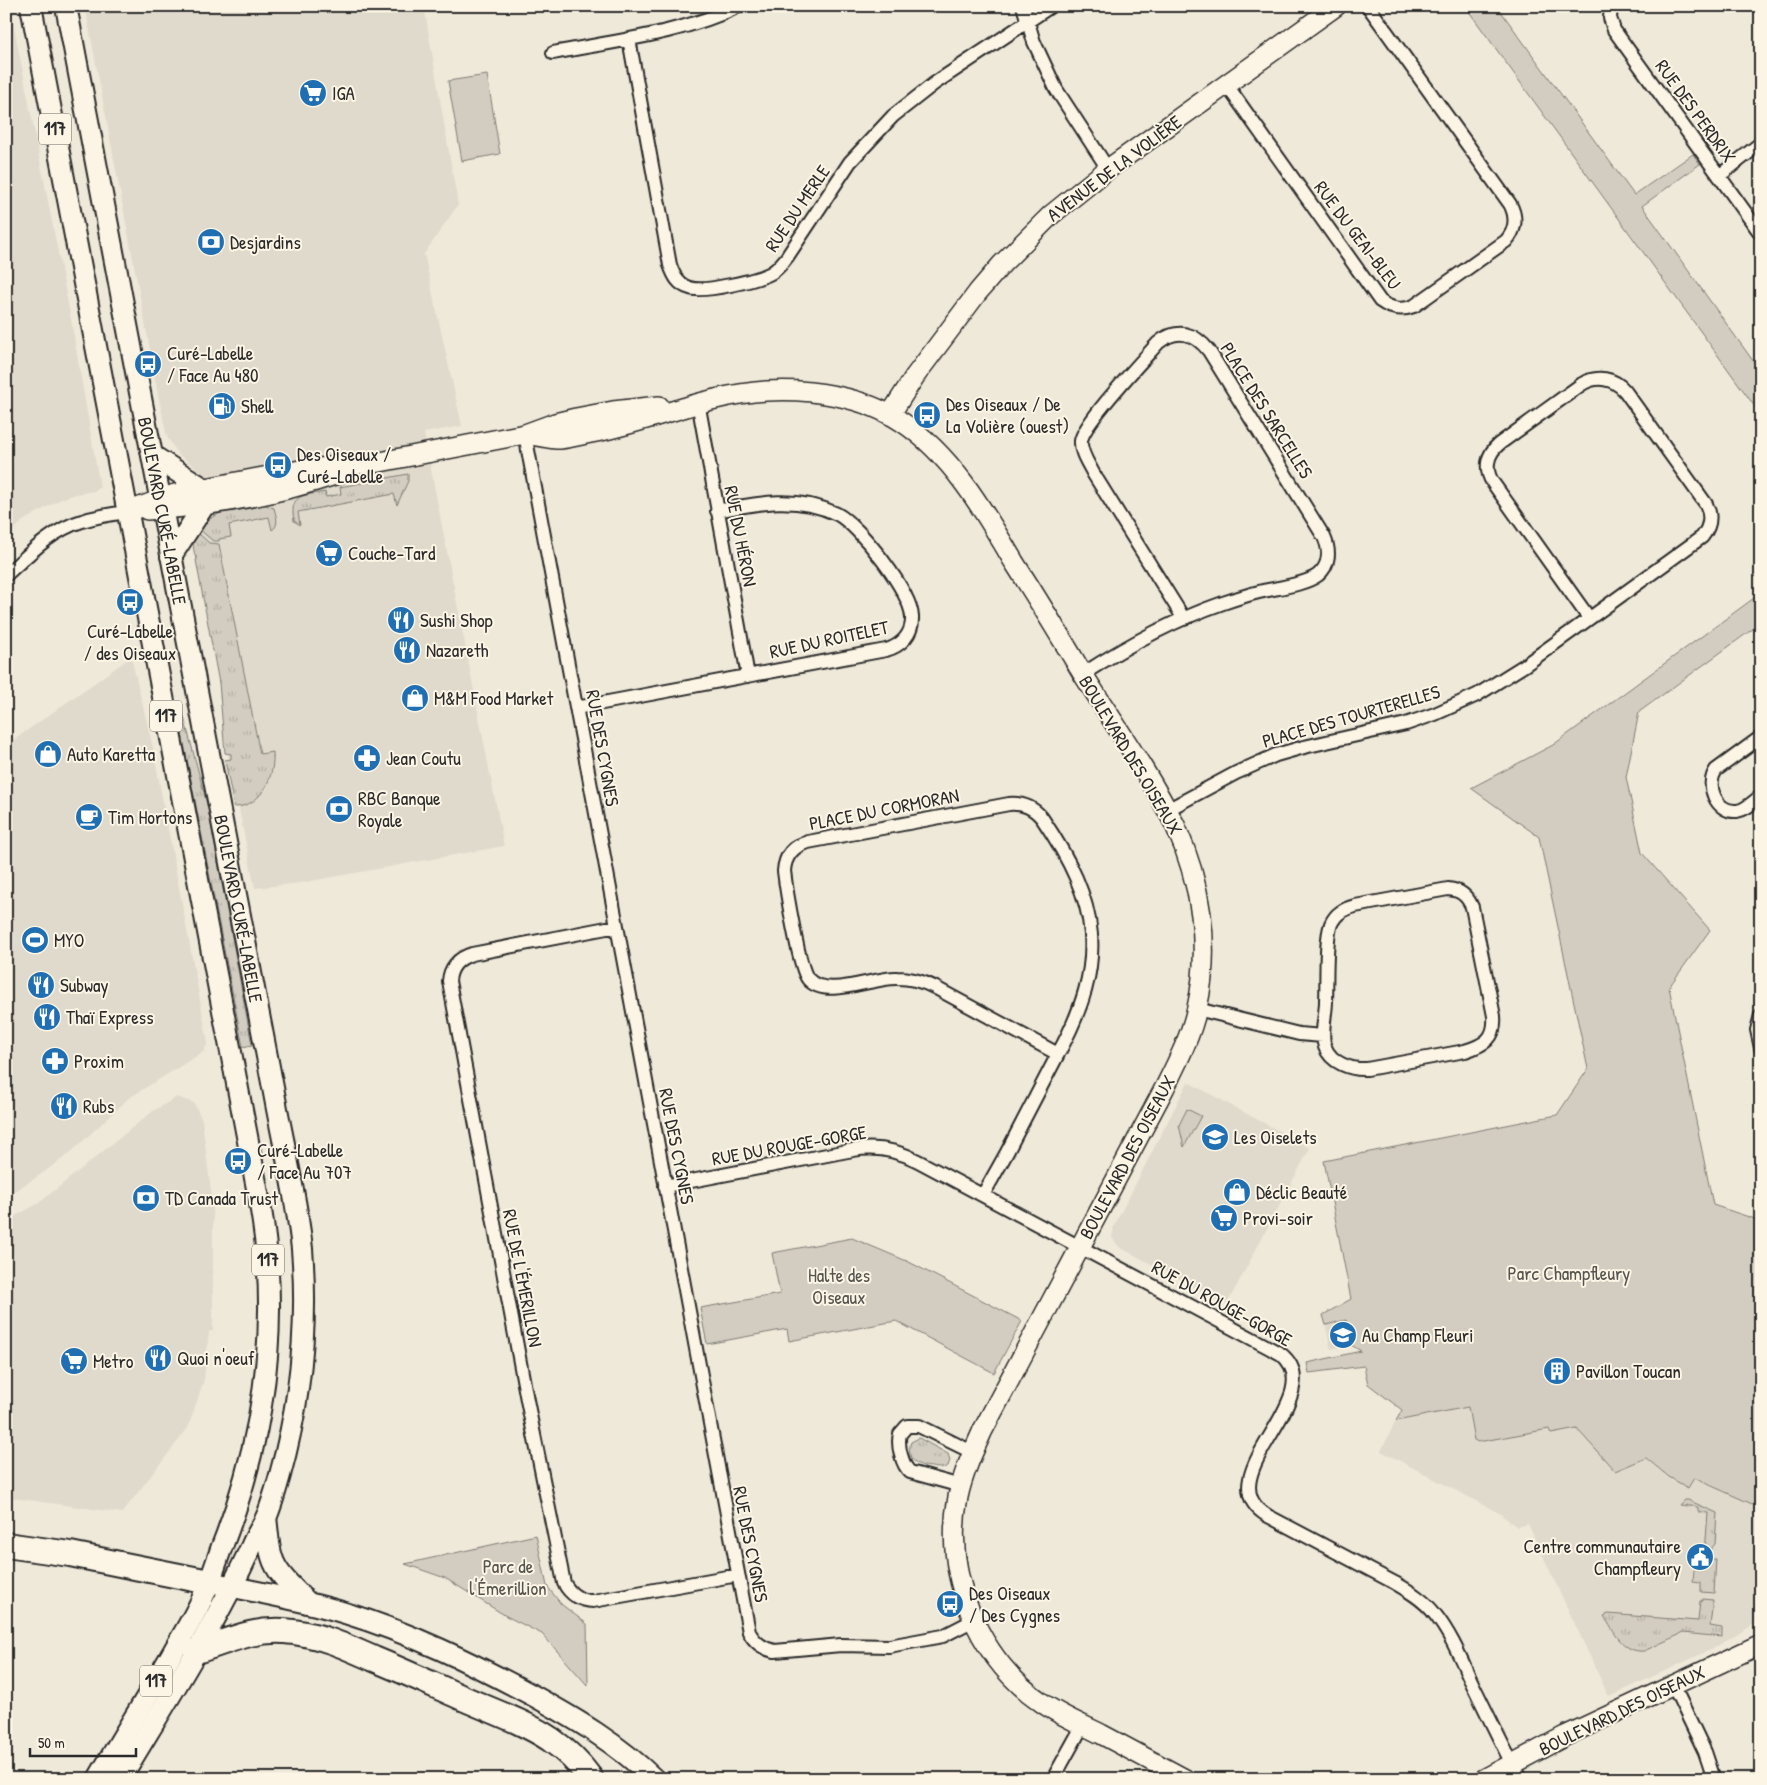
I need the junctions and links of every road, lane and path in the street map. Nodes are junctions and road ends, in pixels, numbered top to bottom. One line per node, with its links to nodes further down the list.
1 (31, 6): 24 (main road, BOULEVARD CURÉ-LABELLE / 117)
2 (66, 6): 20 (main road, BOULEVARD CURÉ-LABELLE / 117)
3 (739, 6): 10 (street)
4 (1023, 6): 9 (street)
5 (1051, 6): 9 (street, RUE DU MERLE)
6 (1336, 6): 12 (street, AVENUE DE LA VOLIÈRE)
7 (1368, 6): 12 (street, RUE DU GEAI-BLEU)
8 (1611, 6): 15 (street, RUE DES PERDRIX)
9 (1028, 22): 10 (street, RUE DU MERLE); 14 (street)
10 (629, 38): 11 (street)
11 (553, 53)
12 (1226, 84): 14 (street, AVENUE DE LA VOLIÈRE)
13 (1761, 143): 15 (street)
14 (1108, 168): 18 (street, AVENUE DE LA VOLIÈRE)
15 (1719, 176): 16 (street, RUE DES PERDRIX)
16 (1761, 234)
17 (698, 402): 18 (street, BOULEVARD DES OISEAUX); 19 (street, BOULEVARD DES OISEAUX); 23 (street, RUE DU HÉRON)
18 (890, 415): 29 (street, BOULEVARD DES OISEAUX)
19 (525, 434): 21 (street, BOULEVARD DES OISEAUX); 31 (street, RUE DES CYGNES)
20 (153, 456): 21 (main road); 22 (main road, BOULEVARD CURÉ-LABELLE / 117)
21 (204, 496): 22 (street, BOULEVARD DES OISEAUX); 25 (main road)
22 (161, 505): 24 (street, BOULEVARD DES OISEAUX); 25 (main road, BOULEVARD CURÉ-LABELLE / 117)
23 (717, 511): 30 (street, RUE DU HÉRON); 30 (street, RUE DU ROITELET)
24 (127, 512): 26 (street); 49 (main road, BOULEVARD CURÉ-LABELLE / 117)
25 (171, 556): 46 (main road, BOULEVARD CURÉ-LABELLE / 117)
26 (6, 575)
27 (1589, 618): 27 (street, PLACE DES TOURTERELLES); 34 (street, PLACE DES TOURTERELLES)
28 (1184, 619): 28 (street, PLACE DES SARCELLES); 29 (street, PLACE DES SARCELLES)
29 (1083, 674): 34 (street, BOULEVARD DES OISEAUX)
30 (748, 676): 31 (street, RUE DU ROITELET)
31 (576, 708): 35 (street, RUE DES CYGNES)
32 (1761, 738): 33 (street)
33 (1761, 796)
34 (1167, 810): 36 (street, BOULEVARD DES OISEAUX)
35 (617, 926): 41 (street, RUE DES CYGNES); 48 (street, RUE DE L'ÉMERILLON)
36 (1197, 1009): 38 (street); 43 (street, BOULEVARD DES OISEAUX)
37 (1761, 1015): 39 (street)
38 (1323, 1036): 38 (street)
39 (1761, 1048)
40 (1058, 1054): 40 (street, PLACE DU CORMORAN); 42 (street, PLACE DU CORMORAN)
41 (665, 1186): 42 (street, RUE DU ROUGE-GORGE); 48 (street, RUE DES CYGNES)
42 (982, 1195): 43 (street, RUE DU ROUGE-GORGE)
43 (1080, 1248): 44 (street, BOULEVARD DES OISEAUX); 56 (street, RUE DU ROUGE-GORGE)
44 (972, 1452): 45 (street, BOULEVARD DES OISEAUX); 45 (street)
45 (961, 1486): 51 (street, BOULEVARD DES OISEAUX)
46 (266, 1518): 49 (main road, BOULEVARD CURÉ-LABELLE / 117); 50 (main road)
47 (6, 1545): 49 (highway)
48 (738, 1575): 51 (street, RUE DES CYGNES)
49 (221, 1584): 50 (main road); 53 (main road, BOULEVARD CURÉ-LABELLE / 117); 57 (main road, BOULEVARD CURÉ-LABELLE / 117)
50 (308, 1603): 60 (main road)
51 (974, 1620): 55 (street, BOULEVARD DES OISEAUX)
52 (1761, 1644): 54 (street, BOULEVARD DES OISEAUX)
53 (196, 1651): 58 (main road, BOULEVARD CURÉ-LABELLE / 117); 59 (highway)
54 (1673, 1685): 56 (street, BOULEVARD DES OISEAUX); 64 (street)
55 (1083, 1725): 61 (street); 62 (street, BOULEVARD DES OISEAUX)
56 (1515, 1772): 63 (street, BOULEVARD DES OISEAUX)
57 (98, 1779)
58 (120, 1779)
59 (591, 1779)
60 (654, 1779)
61 (1053, 1779)
62 (1185, 1779)
63 (1484, 1779)
64 (1714, 1779)

